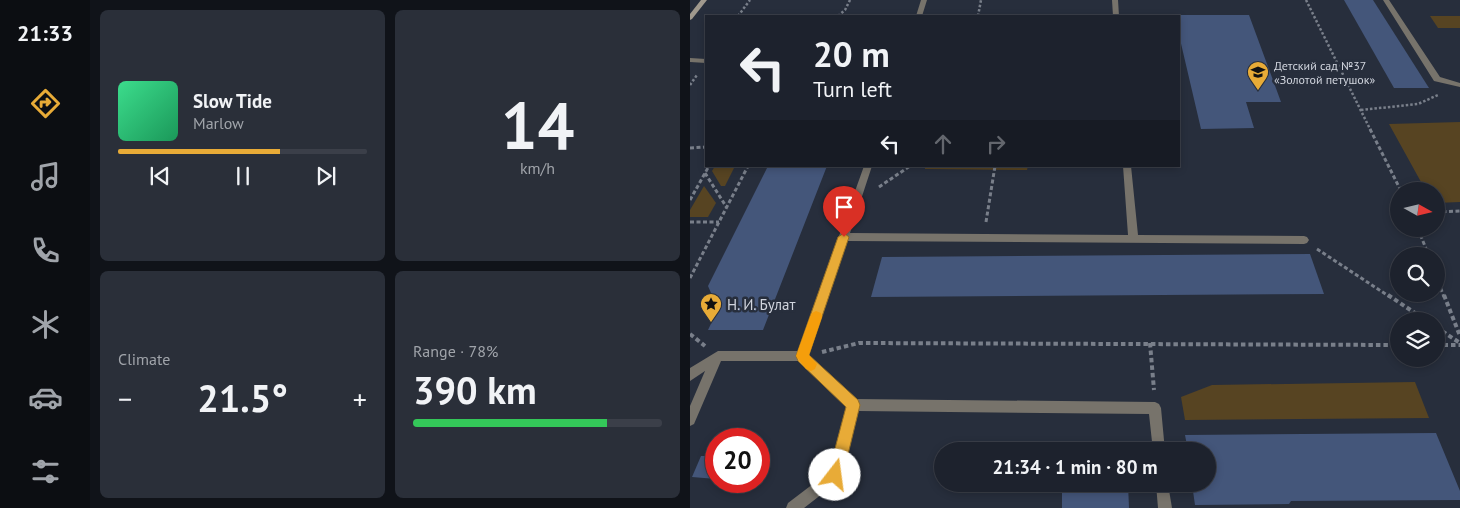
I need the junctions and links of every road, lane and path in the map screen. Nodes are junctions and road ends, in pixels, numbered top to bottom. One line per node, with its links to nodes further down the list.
1 (704, 0): 14 (main road)
2 (750, 0): 9 (path)
3 (850, 0): 10 (path)
4 (924, 0): 11 (lane)
5 (981, 0): 12 (path)
6 (1115, 0): 13 (lane)
7 (1306, 0): 19 (path)
8 (1386, 0): 17 (lane)
9 (739, 15)
10 (839, 15)
11 (918, 15)
12 (978, 15)
13 (1116, 15)
14 (690, 18)
15 (690, 60): 16 (lane)
16 (705, 61)
17 (1460, 85)
18 (1443, 93): 19 (path)
19 (1361, 110): 29 (path)
20 (690, 148): 21 (path)
21 (705, 148)
22 (709, 167): 28 (path)
23 (748, 167): 32 (path)
24 (868, 167): 31 (lane)
25 (908, 167): 31 (path)
26 (995, 167): 38 (path)
27 (1127, 167): 39 (lane)
28 (706, 173): 30 (path); 32 (path)
29 (1397, 182)
30 (690, 200)
31 (856, 202): 37 (lane)
32 (727, 208): 36 (path)
33 (1460, 211): 34 (path)
34 (1445, 212)
35 (690, 222): 36 (path)
36 (719, 222): 41 (path)
37 (844, 237): 38 (lane); 51 (lane)
38 (984, 238): 39 (lane)
39 (1133, 239): 40 (lane)
40 (1304, 240): 43 (path)
41 (690, 278)
42 (1445, 298): 45 (path)
43 (1413, 312)
44 (1445, 333): 47 (path)
45 (1460, 336)
46 (1150, 343): 48 (path); 51 (path); 54 (path)
47 (1460, 344): 49 (path)
48 (1390, 345)
49 (1445, 345)
50 (718, 356): 51 (lane); 52 (lane); 55 (lane)
51 (802, 356): 53 (lane)
52 (690, 375)
53 (853, 405): 54 (lane); 58 (lane)
54 (1155, 408): 56 (lane)
55 (690, 420)
56 (1158, 442)
57 (1163, 492): 59 (lane)
58 (793, 508)
59 (1165, 508)

